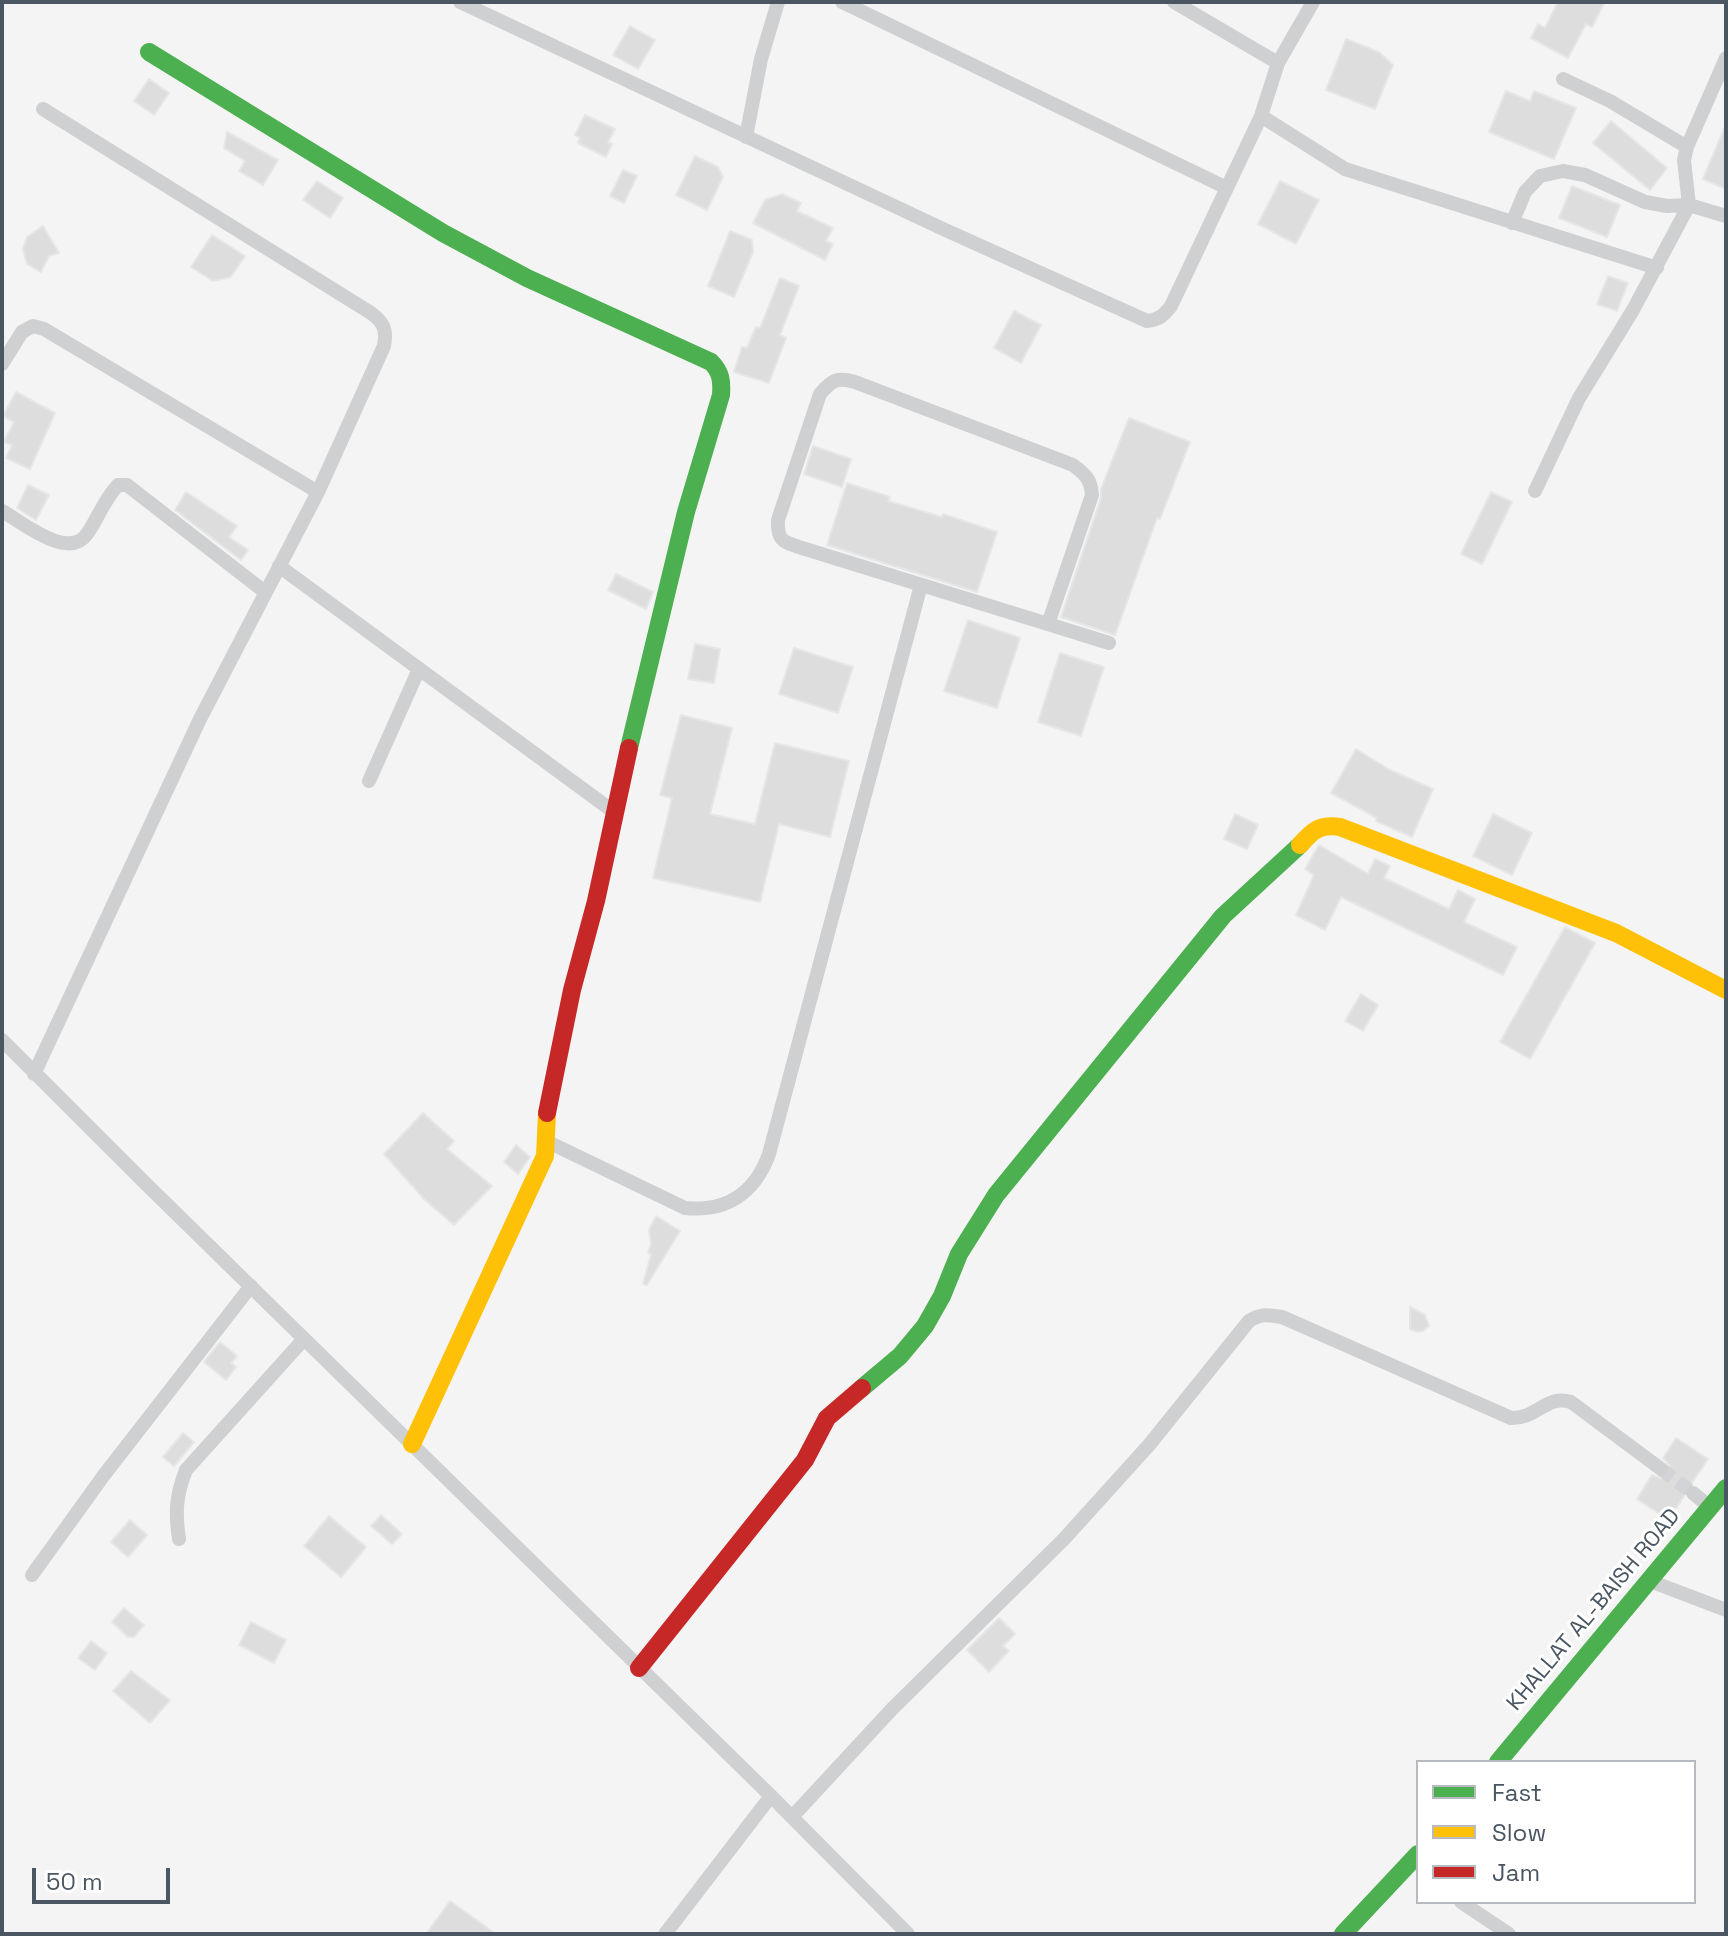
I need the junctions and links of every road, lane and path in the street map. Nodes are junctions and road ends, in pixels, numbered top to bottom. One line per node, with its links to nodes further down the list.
1 (460, 2): 12 (street)
2 (778, 2): 12 (street)
3 (842, 2): 14 (street)
4 (1174, 2): 8 (street)
5 (1313, 2): 8 (street)
6 (149, 52): 30 (street)
7 (1726, 58): 13 (street)
8 (1278, 63): 11 (street)
9 (1563, 79): 13 (street)
10 (43, 109): 21 (street)
11 (1261, 116): 14 (street); 17 (street)
12 (746, 137): 14 (street)
13 (1687, 147): 15 (street)
14 (1227, 188)
15 (1689, 205): 16 (street); 17 (street); 18 (street)
16 (1726, 216)
17 (1512, 223): 18 (street)
18 (1657, 268): 20 (street)
19 (2, 364): 21 (street)
20 (1535, 491)
21 (318, 492): 23 (street)
22 (2, 511): 25 (street)
23 (279, 566): 25 (street); 28 (street)
24 (921, 585): 26 (street); 26 (street); 34 (street)
25 (265, 592): 33 (street)
26 (1048, 624): 27 (street)
27 (1109, 643)
28 (419, 669): 29 (street); 30 (street)
29 (369, 781)
30 (614, 812): 34 (street)
31 (1726, 990): 46 (street)
32 (2, 1040): 33 (street)
33 (34, 1074): 35 (street)
34 (546, 1141): 37 (street)
35 (251, 1286): 36 (street); 43 (street)
36 (304, 1339): 37 (street); 42 (street)
37 (412, 1444): 46 (street)
38 (1661, 1469): 49 (street)
39 (1726, 1488): 41 (street, KHALLAT AL-BAISH ROAD)
40 (1693, 1493): 41 (street)
41 (1710, 1507): 44 (street, KHALLAT AL-BAISH ROAD)
42 (179, 1539)
43 (32, 1575)
44 (1650, 1581): 45 (street); 47 (street, KHALLAT AL-BAISH ROAD)
45 (1726, 1610)
46 (639, 1668): 48 (street)
47 (1500, 1760)
48 (771, 1796): 49 (street); 52 (street)
49 (792, 1817): 53 (street)
50 (1415, 1864): 54 (street)
51 (1464, 1904): 55 (street)
52 (665, 1934)
53 (908, 1934)
54 (1343, 1934)
55 (1509, 1934)

